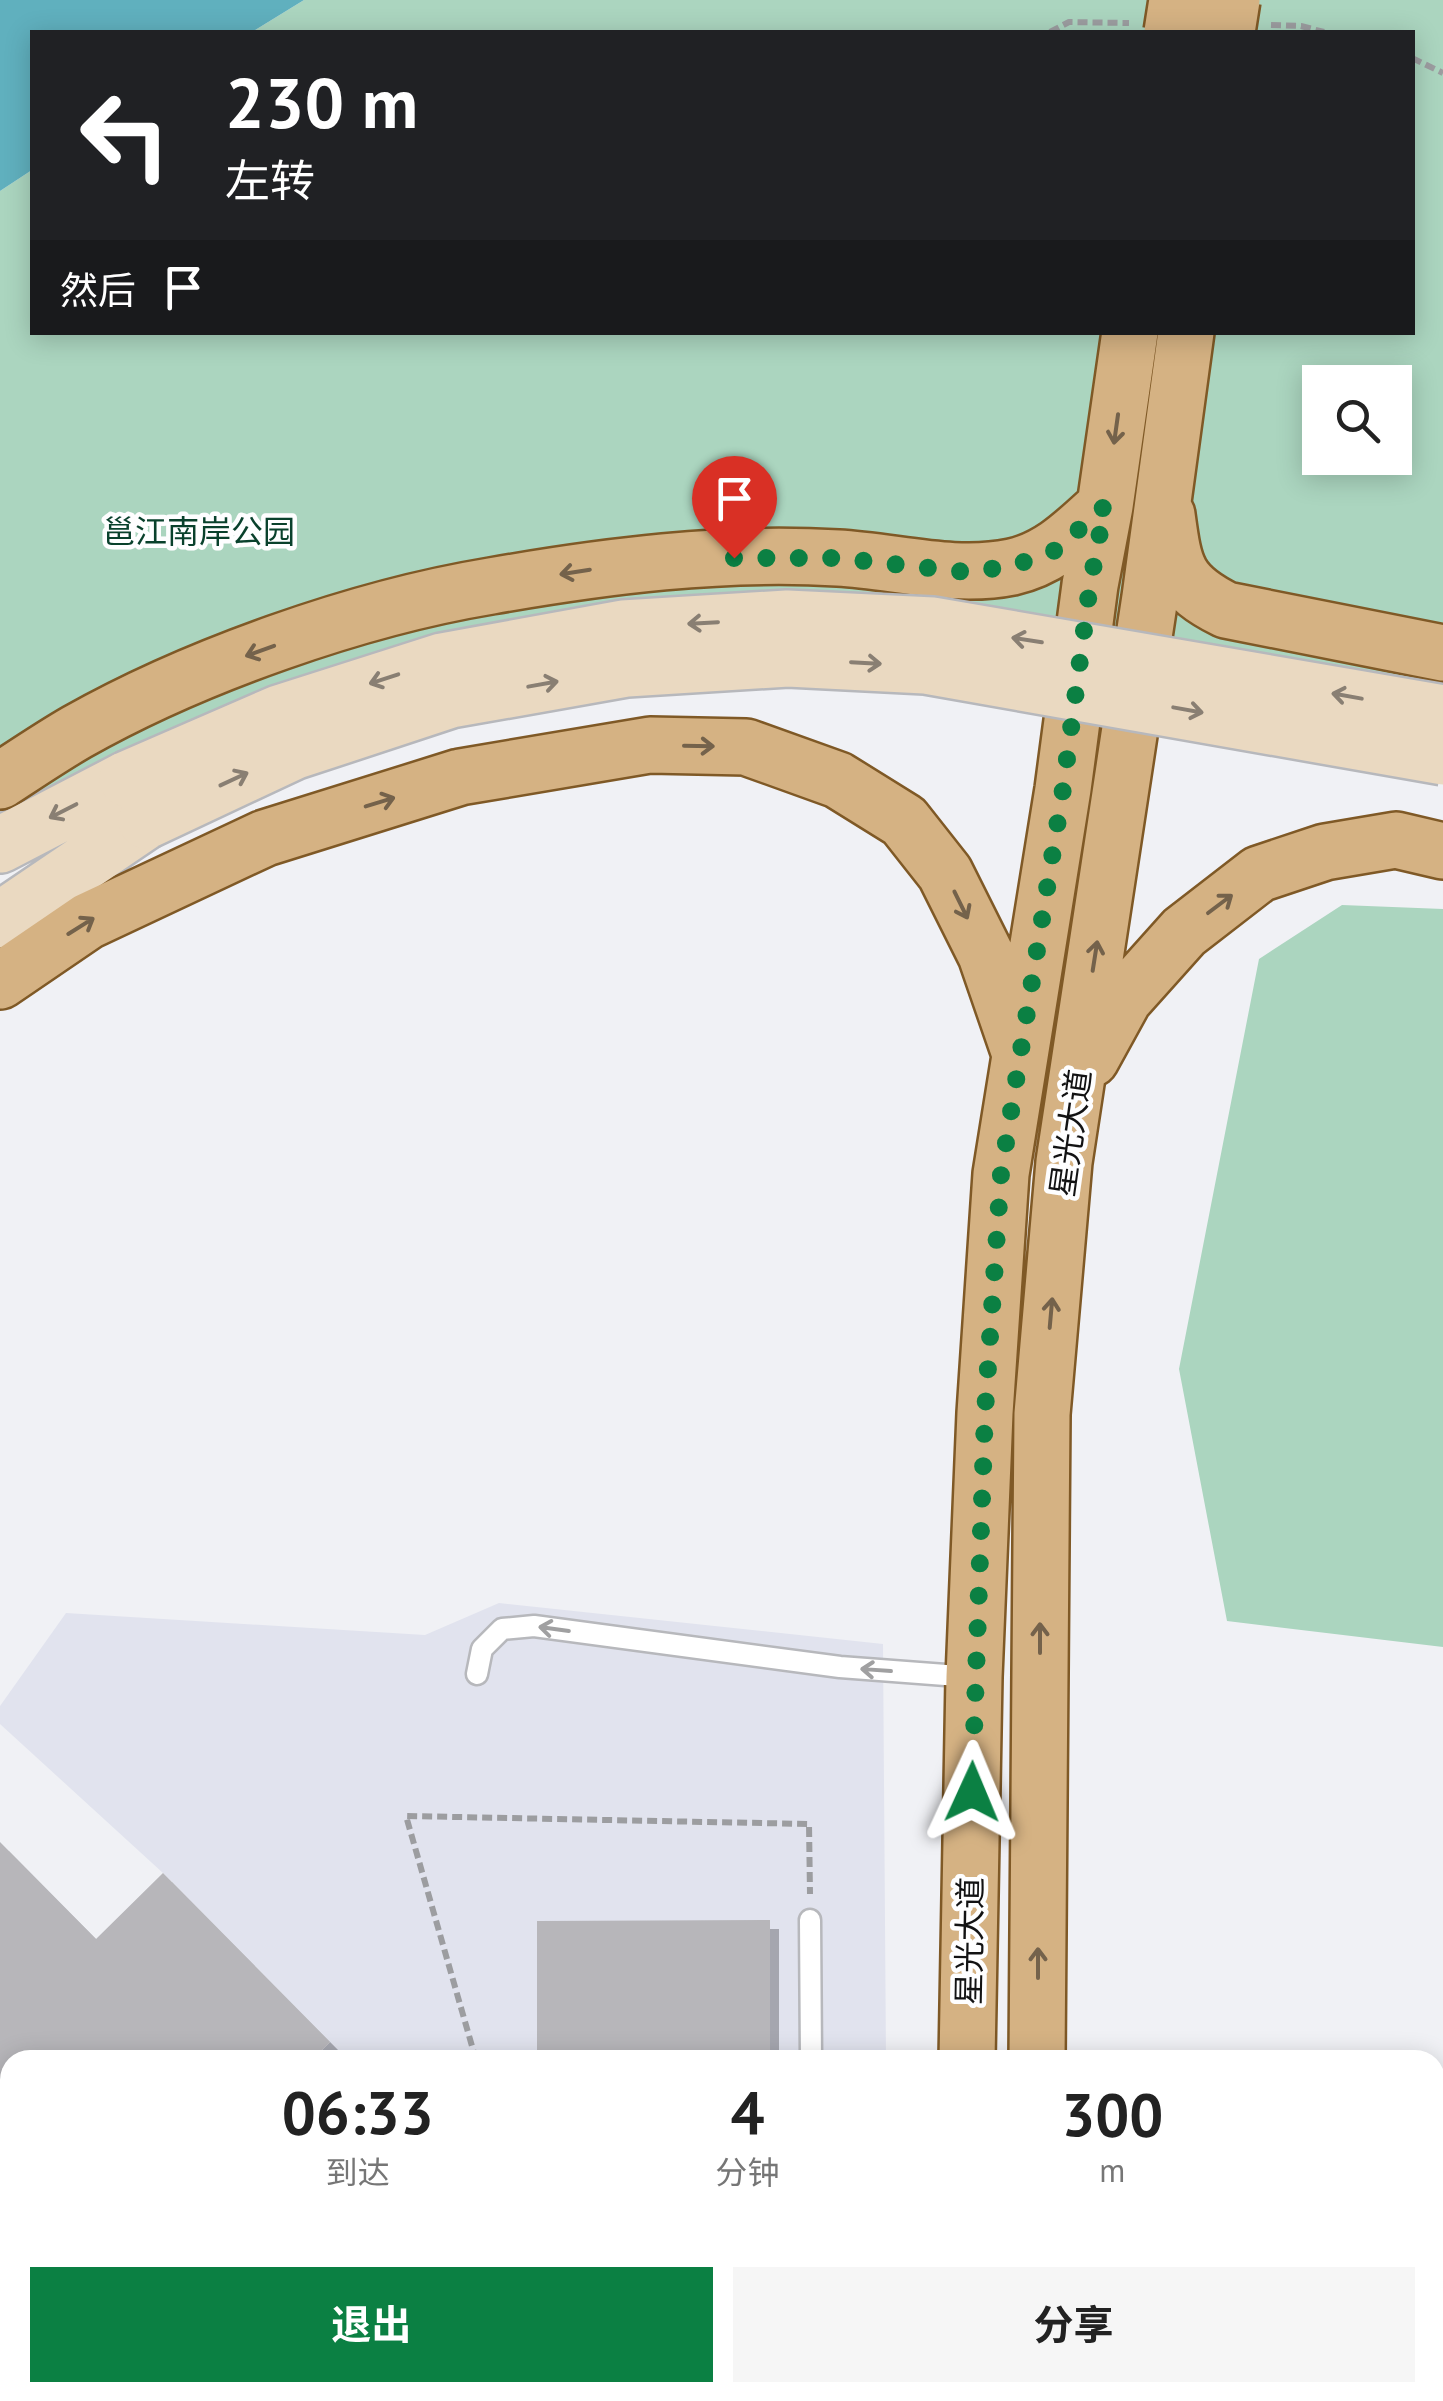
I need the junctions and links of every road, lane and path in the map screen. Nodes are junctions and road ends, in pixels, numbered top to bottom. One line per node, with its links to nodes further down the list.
1 (1177, 0): 3 (main road, bridge)
2 (1232, 0): 4 (main road, bridge)
3 (1172, 30)
4 (1228, 30)
5 (1415, 59): 6 (path)
6 (1443, 73)
7 (1130, 335): 10 (main road, 星光大道, one-way to 10)
8 (1186, 335): 9 (main road, 星光大道)
9 (1164, 494): 11 (main road); 21 (main road, 星光大道, one-way to 9)
10 (1105, 506): 14 (main road, one-way to 14); 20 (main road, 星光大道)
11 (1443, 653)
12 (1443, 713): 15 (main road, one-way to 15, bridge)
13 (1443, 757): 15 (main road, one-way to 13, bridge)
14 (0, 780)
15 (136, 800): 16 (main road, one-way to 16); 18 (main road)
16 (0, 845)
17 (1443, 851): 21 (main road, one-way to 17)
18 (0, 920)
19 (0, 981): 20 (main road, one-way to 20)
20 (1020, 1056): 23 (main road, 星光大道)
21 (1075, 1088): 28 (main road, 星光大道, one-way to 21)
22 (477, 1674): 23 (lane, one-way to 22)
23 (974, 1677): 27 (main road, 星光大道)
24 (810, 1920): 25 (path); 26 (lane)
25 (473, 2050)
26 (811, 2050)
27 (967, 2050)
28 (1037, 2050)

